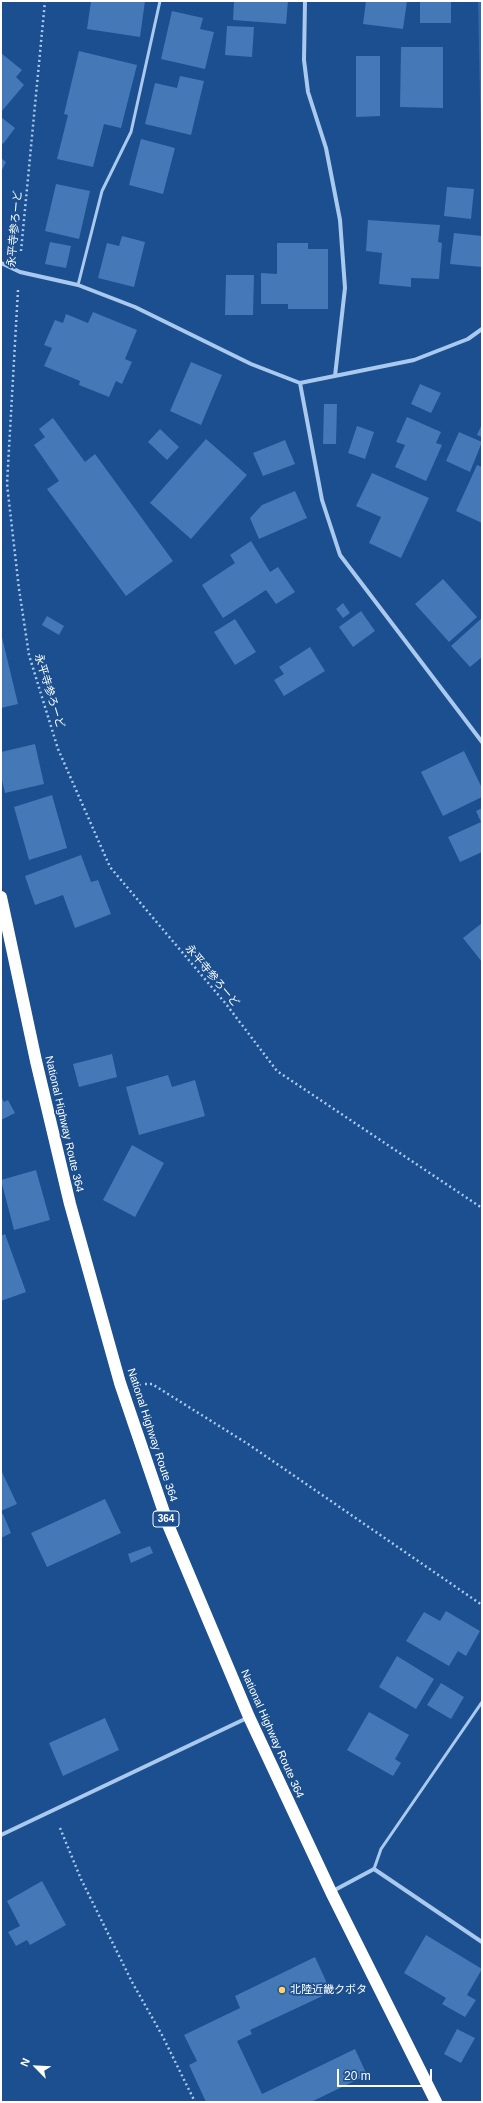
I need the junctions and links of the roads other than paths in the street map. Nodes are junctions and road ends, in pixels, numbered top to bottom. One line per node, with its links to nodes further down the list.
1 (160, 1): 4 (lane)
2 (305, 1): 6 (street)
3 (1, 263): 4 (street)
4 (78, 285): 7 (street)
5 (482, 329): 6 (street)
6 (335, 376): 7 (street)
7 (300, 383): 8 (street)
8 (482, 742)
9 (1, 897): 11 (highway, National Highway Route 364 / 364)
10 (482, 1702): 13 (lane)
11 (249, 1717): 12 (street); 14 (highway, National Highway Route 364 / 364)
12 (1, 1835)
13 (374, 1869): 14 (street); 15 (street)
14 (331, 1892): 16 (highway, National Highway Route 364 / 364)
15 (482, 1942)
16 (436, 2102)

